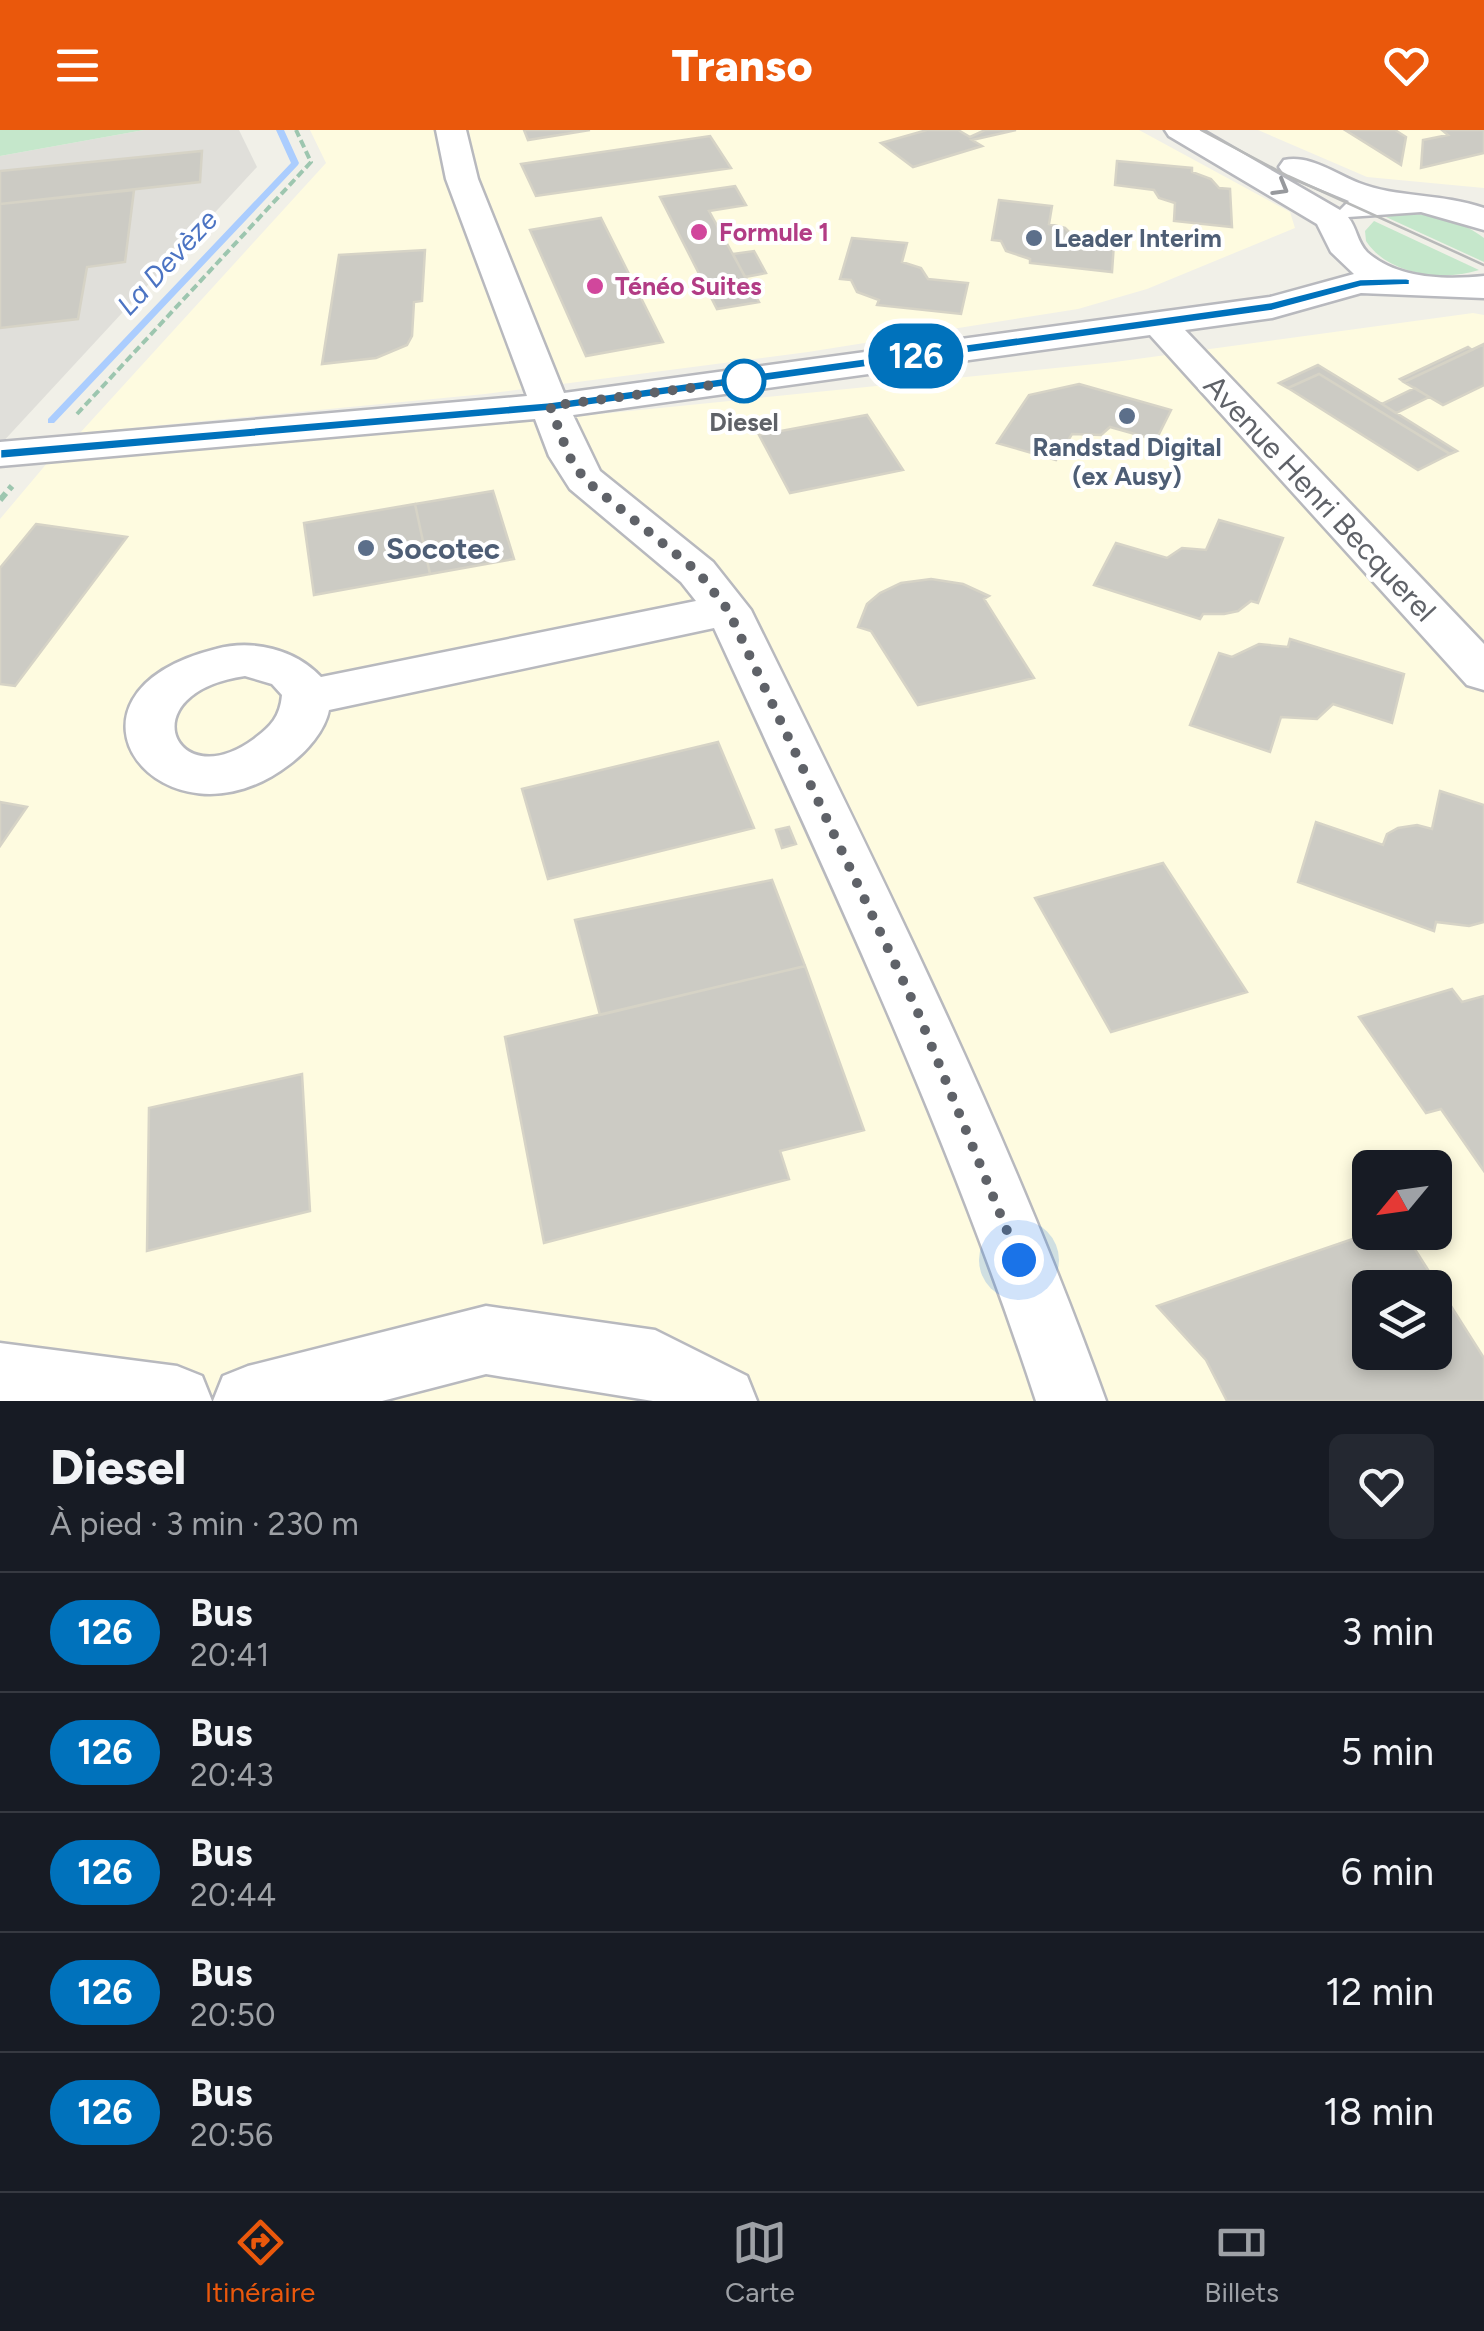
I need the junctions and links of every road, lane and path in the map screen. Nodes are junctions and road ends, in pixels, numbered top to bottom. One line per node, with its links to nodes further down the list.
1 (296, 130): 15 (path)
2 (451, 130): 14 (street)
3 (1180, 130): 9 (street, one-way to 9)
4 (1224, 130): 6 (street)
5 (1484, 198): 7 (street)
6 (1388, 202): 7 (street); 9 (street)
7 (1442, 206): 8 (street)
8 (1484, 220)
9 (1342, 238): 10 (street); 12 (street)
10 (1405, 282): 11 (street); 12 (street)
11 (1481, 289)
12 (1230, 310): 13 (street)
13 (1157, 321): 14 (street); 18 (street, Avenue Henri Becquerel)
14 (550, 406): 15 (street); 17 (street)
15 (42, 450): 16 (street)
16 (0, 454)
17 (728, 610): 19 (street); 24 (street)
18 (1484, 673)
19 (306, 697)
20 (0, 1378): 21 (street)
21 (177, 1401)
22 (248, 1401): 23 (street)
23 (722, 1401)
24 (1071, 1401)

